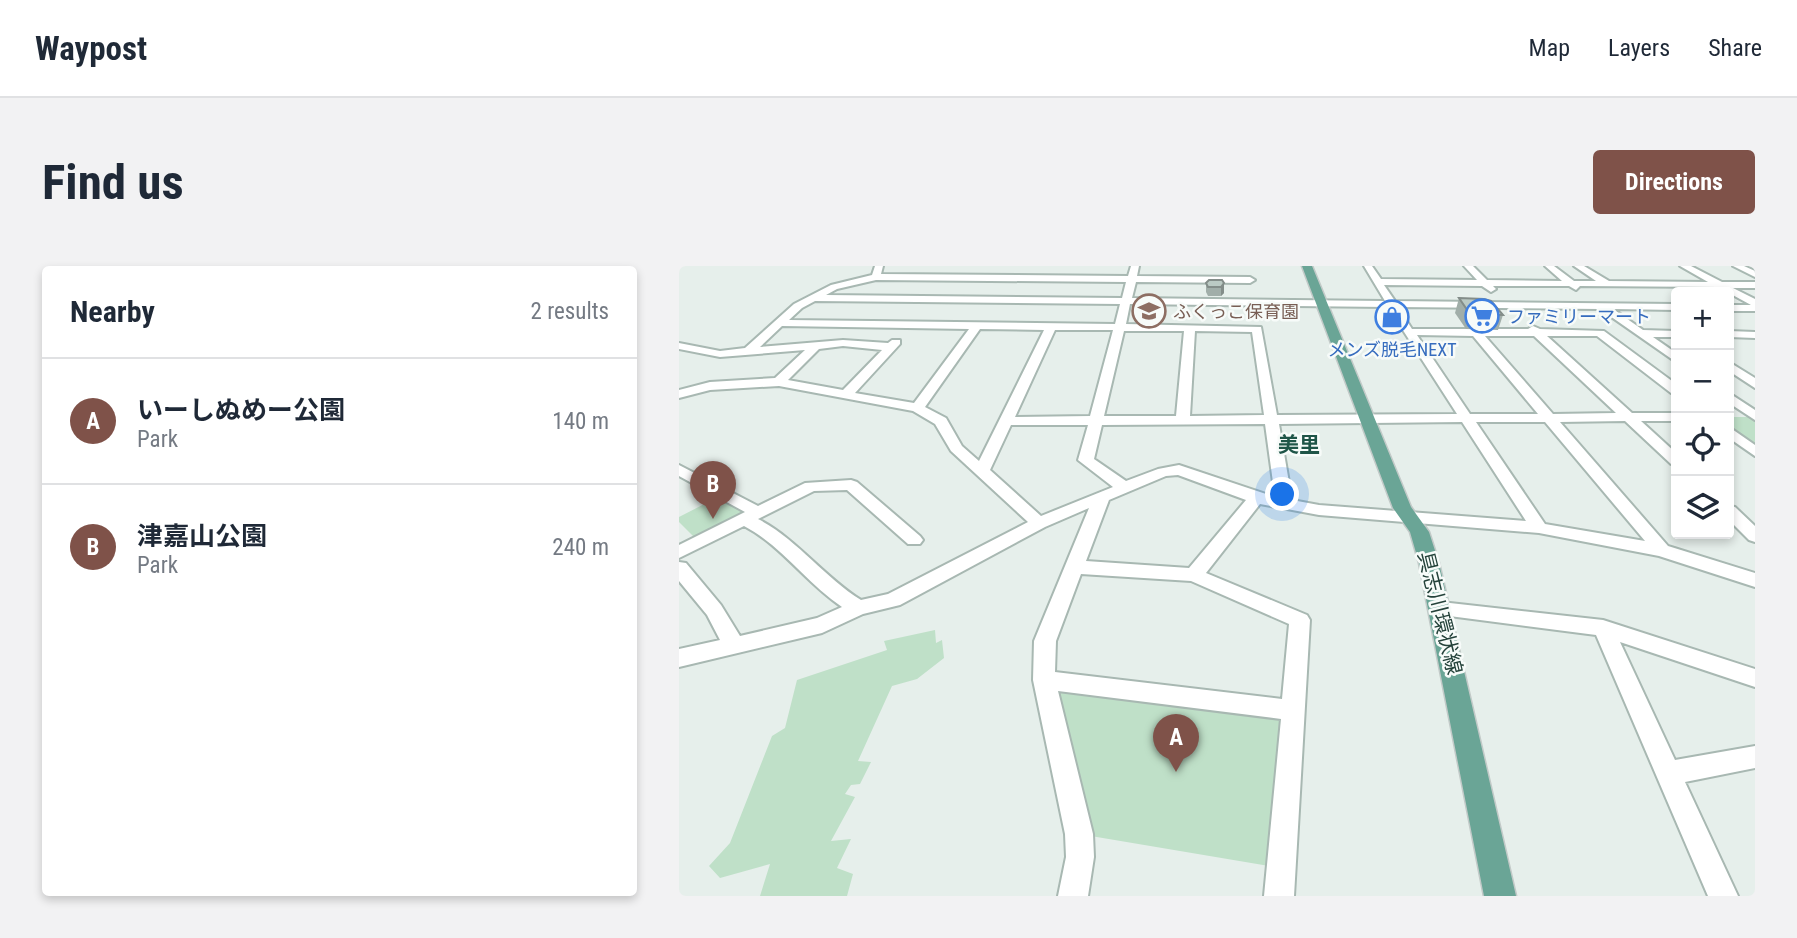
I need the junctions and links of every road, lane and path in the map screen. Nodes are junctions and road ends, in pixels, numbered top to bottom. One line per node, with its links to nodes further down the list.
1 (913, 266): 18 (street)
2 (965, 266): 19 (street)
3 (1020, 266): 20 (street)
4 (1051, 266): 21 (street)
5 (1081, 266): 22 (street)
6 (1135, 266): 23 (street)
7 (1192, 266): 24 (street)
8 (1247, 266): 25 (street)
9 (1307, 266): 36 (main road, 具志川環状線)
10 (1368, 266): 26 (street)
11 (1468, 266): 27 (street)
12 (1549, 266): 28 (street)
13 (1579, 266): 29 (street)
14 (1684, 266): 30 (street)
15 (1737, 266): 17 (street)
16 (877, 271): 18 (street); 32 (street)
17 (1755, 274)
18 (901, 277): 19 (street)
19 (954, 277): 20 (street); 33 (street)
20 (1011, 278): 21 (street)
21 (1043, 279): 22 (street)
22 (1074, 279): 23 (street)
23 (1131, 279): 24 (street); 34 (street)
24 (1191, 280): 25 (street)
25 (1250, 280): 35 (street)
26 (1377, 282): 27 (street); 37 (street)
27 (1485, 284): 28 (street); 38 (street)
28 (1573, 284): 29 (street); 40 (street)
29 (1607, 284): 30 (street)
30 (1722, 285): 31 (street); 39 (street)
31 (1755, 285)
32 (813, 298): 33 (street); 43 (street)
33 (935, 299): 34 (street); 44 (street)
34 (1126, 301): 35 (street); 47 (street)
35 (1254, 303): 36 (street); 49 (street)
36 (1323, 304): 37 (street); 74 (main road, 具志川環状線)
37 (1392, 305): 38 (street); 50 (street)
38 (1509, 306): 40 (street); 52 (street)
39 (1755, 306): 42 (street)
40 (1603, 307): 41 (street); 54 (street)
41 (1671, 307)
42 (1734, 308)
43 (778, 323): 44 (street); 61 (street)
44 (913, 324): 45 (street); 60 (street)
45 (977, 326): 46 (street); 71 (street)
46 (1051, 326): 47 (street); 82 (street)
47 (1121, 327): 48 (street); 81 (street)
48 (1190, 328): 49 (street); 79 (street)
49 (1257, 329): 80 (street)
50 (1409, 332): 51 (street); 75 (street)
51 (1476, 332): 52 (street); 76 (street)
52 (1536, 332): 53 (street); 77 (street)
53 (1601, 333): 54 (street); 67 (street)
54 (1641, 333): 55 (street); 62 (street)
55 (1671, 334)
56 (1734, 334): 57 (street)
57 (1753, 336)
58 (817, 345): 60 (street); 61 (street); 65 (street)
59 (679, 346): 64 (street)
60 (891, 347): 69 (street)
61 (749, 351): 64 (street)
62 (1671, 354)
63 (1734, 369): 66 (street)
64 (715, 370): 65 (street); 68 (street)
65 (779, 382): 69 (street)
66 (1755, 384)
67 (1671, 386)
68 (679, 394)
69 (847, 394): 71 (street)
70 (1734, 401): 72 (street)
71 (917, 408): 86 (street)
72 (1755, 416): 73 (street)
73 (1734, 417)
74 (1368, 418): 75 (street); 80 (street); 94 (main road, 具志川環状線)
75 (1468, 418): 76 (street); 96 (street)
76 (1552, 418): 77 (street); 99 (street)
77 (1630, 418): 78 (street); 85 (street)
78 (1671, 418)
79 (1183, 419): 80 (street); 81 (street)
80 (1273, 419): 91 (street)
81 (1096, 420): 82 (street); 88 (street)
82 (1007, 421): 86 (street)
83 (1734, 435): 84 (street)
84 (1755, 452)
85 (1671, 456)
86 (982, 471): 95 (street)
87 (681, 474): 93 (street)
88 (1125, 488): 89 (street); 90 (street)
89 (1256, 498): 91 (street); 103 (street)
90 (1101, 500): 95 (street); 101 (street)
91 (1284, 504): 94 (street)
92 (1734, 516): 97 (street)
93 (752, 517): 98 (street); 100 (street); 105 (street)
94 (1411, 518): 96 (street); 106 (main road, 具志川環状線)
95 (1039, 523): 105 (street)
96 (1539, 528): 99 (street)
97 (1755, 536)
98 (914, 540)
99 (1662, 550): 104 (street)
100 (679, 552)
101 (1073, 566): 103 (street); 111 (street)
102 (679, 568): 108 (street)
103 (1194, 575): 112 (street)
104 (1755, 580)
105 (858, 608): 108 (street)
106 (1441, 609): 107 (street); 117 (main road, 具志川環状線)
107 (1603, 628): 110 (street); 114 (street)
108 (734, 645): 109 (street)
109 (679, 658)
110 (1755, 678)
111 (1044, 680): 112 (street); 115 (street)
112 (1292, 710): 116 (street)
113 (1755, 757): 114 (street)
114 (1669, 773): 118 (street)
115 (1073, 896)
116 (1279, 896)
117 (1500, 896)
118 (1723, 896)

